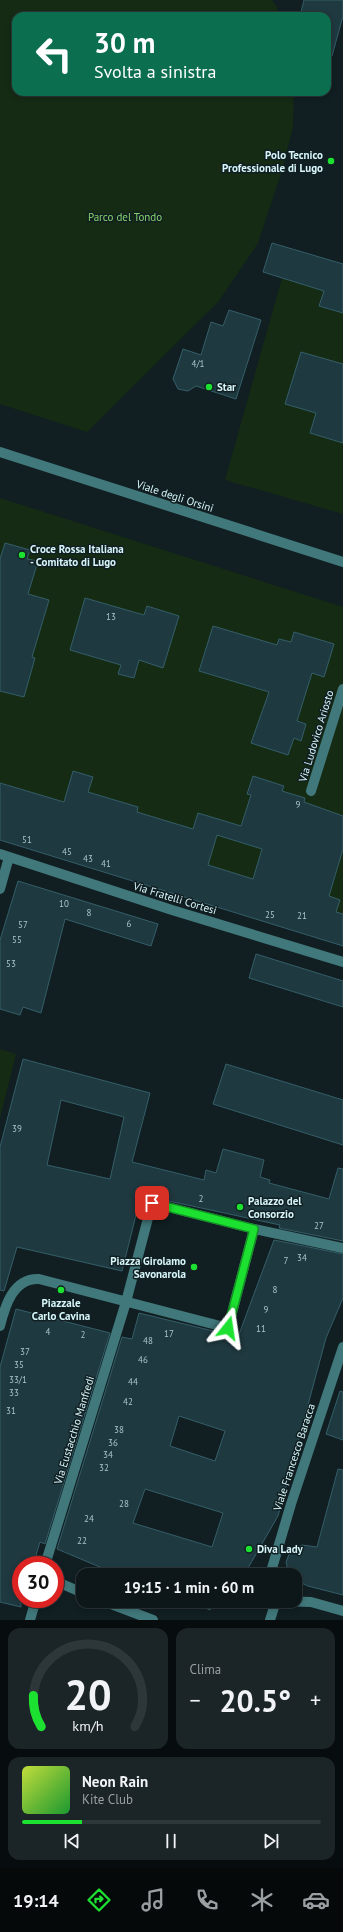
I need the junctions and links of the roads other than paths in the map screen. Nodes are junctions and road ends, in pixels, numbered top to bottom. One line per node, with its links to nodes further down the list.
1 (0, 452): 2 (street, Viale degli Orsini)
2 (343, 562)
3 (343, 688): 4 (street, Via Ludovico Ariosto)
4 (311, 791)
5 (5, 856): 6 (street); 7 (street, Via Fratelli Cortesi)
6 (0, 889)
7 (343, 962)
8 (254, 1229): 9 (street); 10 (street); 10 (street)
9 (343, 1248)
10 (126, 1302): 11 (street); 14 (street, Via Eustacchio Manfredi)
11 (3, 1304): 12 (street)
12 (0, 1326)
13 (343, 1347): 15 (street, Viale Francesco Baracca)
14 (48, 1556)
15 (272, 1568)
16 (64, 1585): 17 (street)
17 (76, 1590)
18 (302, 1602): 22 (street)
19 (33, 1608): 23 (street)
20 (121, 1608): 24 (street)
21 (274, 1608): 25 (street)
22 (343, 1611)
23 (30, 1620)
24 (153, 1620)
25 (270, 1620)

